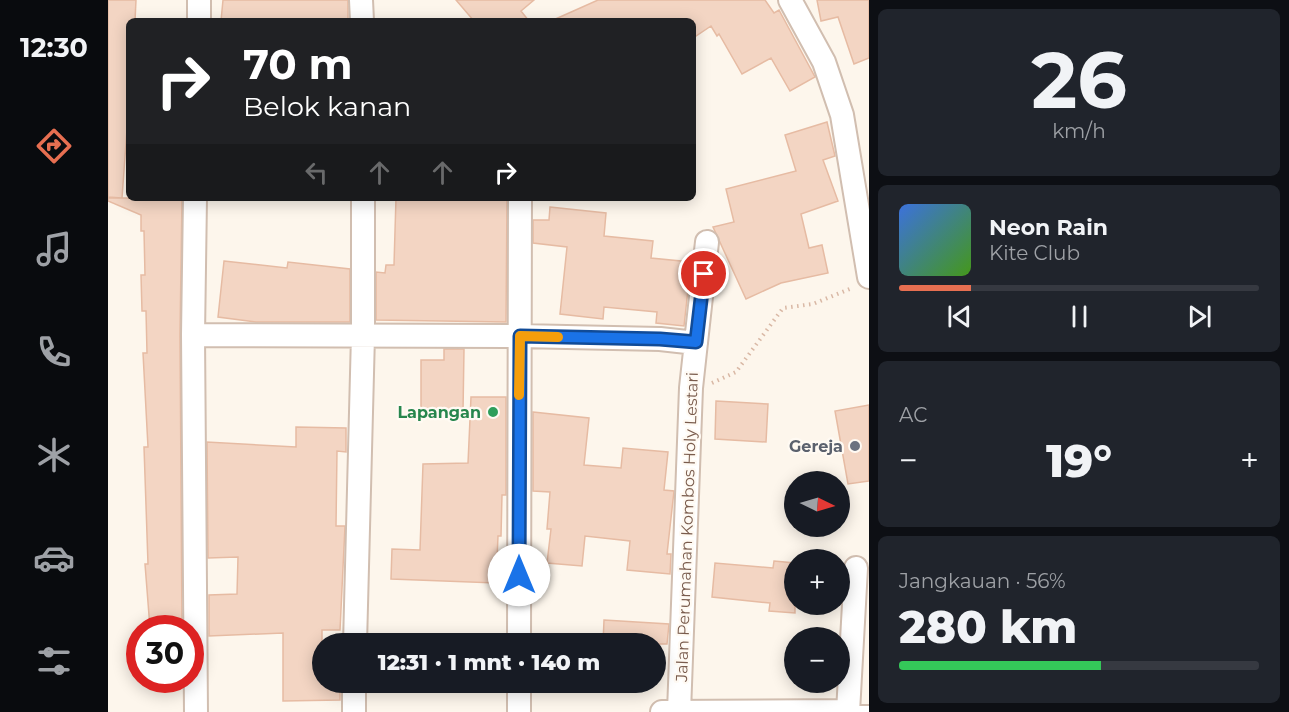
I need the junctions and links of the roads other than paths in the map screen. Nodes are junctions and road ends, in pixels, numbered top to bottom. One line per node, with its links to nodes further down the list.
1 (199, 0): 4 (street)
2 (362, 0): 5 (street)
3 (790, 0): 10 (street)
4 (199, 18)
5 (362, 18)
6 (195, 201): 11 (street)
7 (363, 201): 12 (street)
8 (520, 201): 13 (street)
9 (706, 242): 14 (street, Jalan Perumahan Kombos Holy Lestari)
10 (865, 280)
11 (193, 335): 12 (street); 21 (street)
12 (363, 335): 13 (street); 16 (street)
13 (520, 336): 14 (street); 17 (street)
14 (696, 342): 25 (street, Jalan Perumahan Kombos Holy Lestari)
15 (856, 568): 20 (street)
16 (355, 633)
17 (519, 633)
18 (354, 693): 22 (street)
19 (519, 693): 23 (street)
20 (855, 711): 25 (street)
21 (196, 712)
22 (354, 712)
23 (519, 712)
24 (662, 712): 25 (street)
25 (679, 712)

